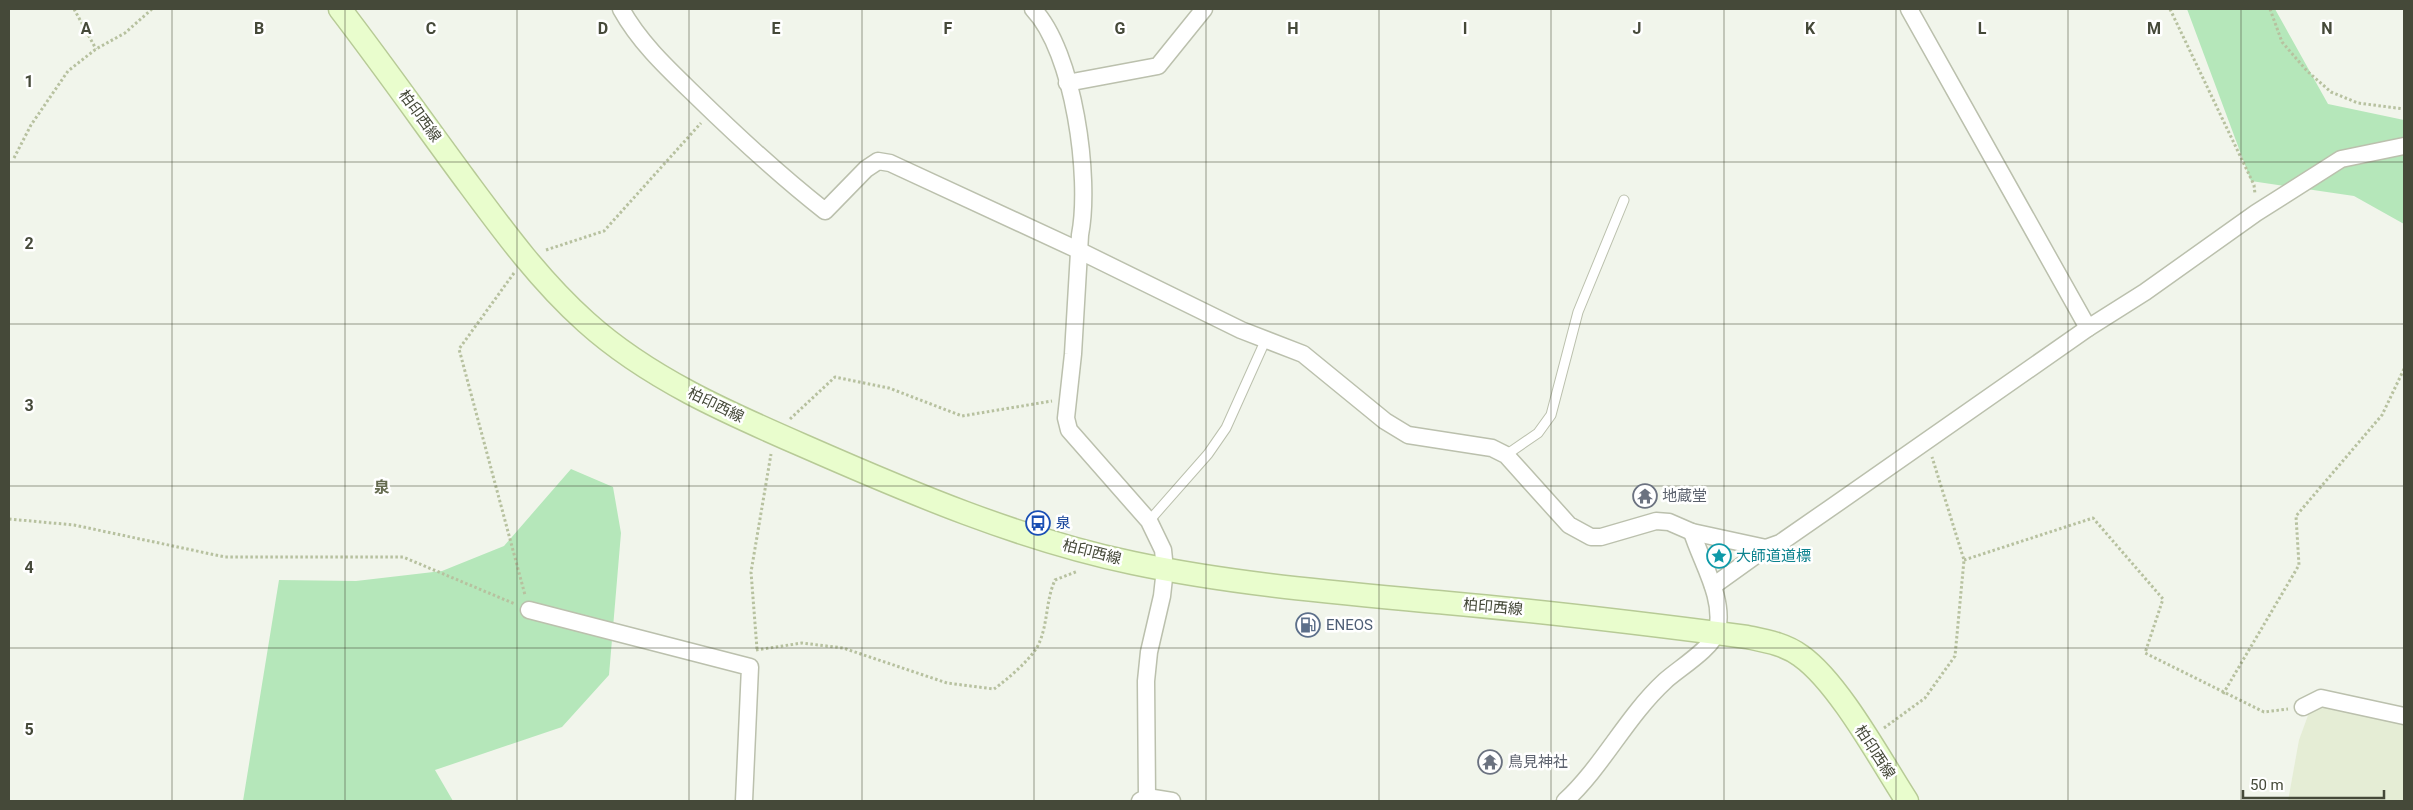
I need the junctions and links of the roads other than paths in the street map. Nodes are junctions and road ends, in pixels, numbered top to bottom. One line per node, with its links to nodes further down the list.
1 (340, 9): 16 (main road, 柏印西線)
2 (621, 9): 9 (street)
3 (1033, 9): 6 (street)
4 (1204, 9): 6 (street)
5 (1909, 9): 10 (street)
6 (1068, 83): 9 (street)
7 (2404, 146): 10 (street)
8 (1624, 200): 12 (lane)
9 (1078, 250): 11 (street); 13 (street)
10 (2088, 328): 15 (street)
11 (1266, 339): 12 (street); 13 (lane)
12 (1506, 455): 14 (street)
13 (1149, 521): 16 (street)
14 (1692, 532): 15 (street); 17 (street)
15 (1766, 548): 17 (street)
16 (1165, 569): 19 (main road, 柏印西線); 22 (street)
17 (1713, 586): 19 (street)
18 (529, 610): 23 (street)
19 (1717, 633): 25 (street); 26 (main road, 柏印西線)
20 (2304, 707): 21 (street)
21 (2404, 716)
22 (1143, 799): 24 (street)
23 (744, 801)
24 (1172, 801)
25 (1565, 801)
26 (1907, 801)

